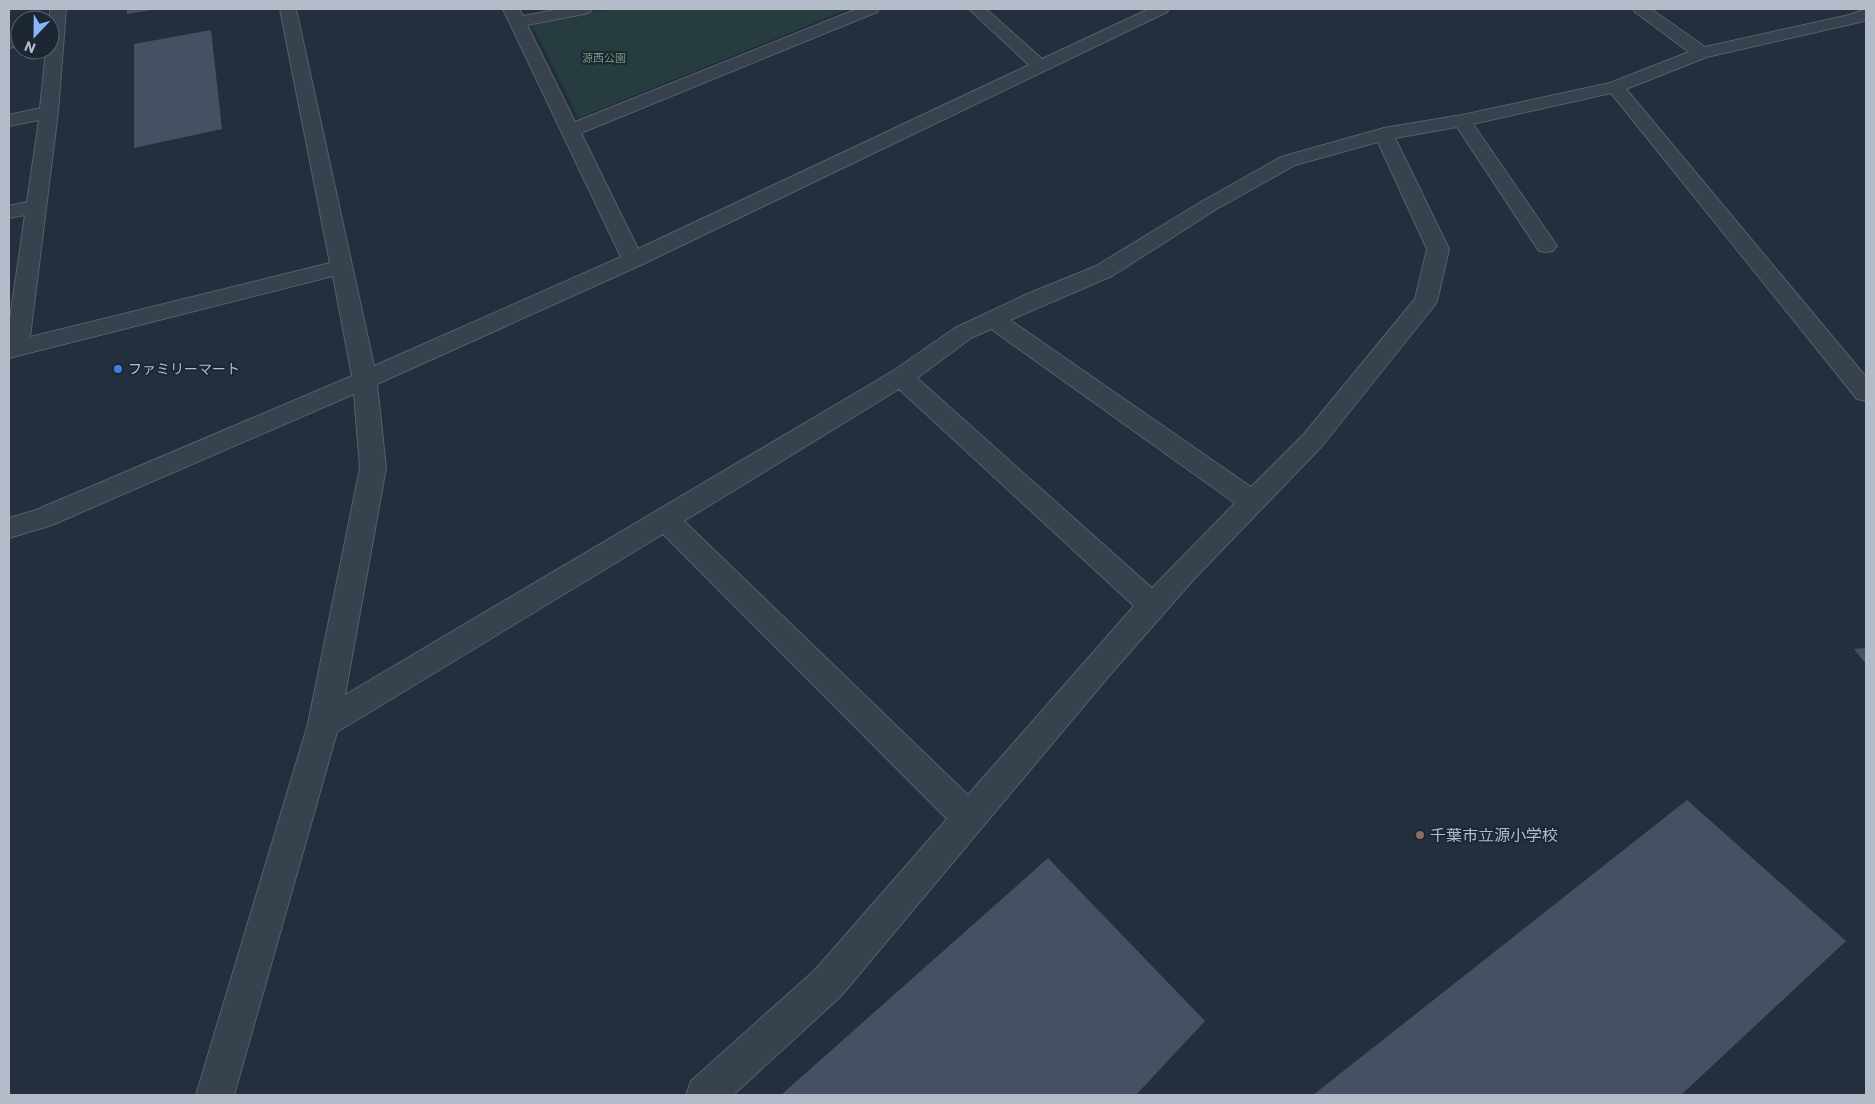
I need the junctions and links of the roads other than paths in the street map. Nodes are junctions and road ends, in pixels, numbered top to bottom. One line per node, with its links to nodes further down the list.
1 (288, 9): 22 (street)
2 (584, 9): 8 (street)
3 (871, 9): 16 (street)
4 (977, 9): 11 (street)
5 (1161, 9): 11 (street)
6 (1641, 9): 9 (street)
7 (1866, 14): 9 (street)
8 (515, 15): 16 (street)
9 (1702, 53): 12 (street)
10 (52, 60): 13 (street)
11 (1039, 66): 21 (street)
12 (1615, 87): 15 (street); 27 (street)
13 (49, 112): 14 (street); 18 (street)
14 (9, 120)
15 (1462, 121): 17 (street); 20 (street)
16 (570, 131): 21 (street)
17 (1384, 134): 23 (street); 28 (street)
18 (36, 206): 19 (street); 24 (street)
19 (9, 212)
20 (1546, 246)
21 (633, 260): 26 (street)
22 (342, 268): 24 (street); 26 (street)
23 (993, 319): 25 (street); 28 (street)
24 (13, 349)
25 (901, 377): 29 (street); 31 (street)
26 (365, 380): 30 (street); 32 (street)
27 (1866, 393)
28 (1252, 502): 31 (street)
29 (665, 519): 32 (street); 33 (street)
30 (9, 528)
31 (1153, 606): 33 (street)
32 (324, 724): 34 (street)
33 (968, 818): 35 (street)
34 (215, 1095)
35 (705, 1095)

